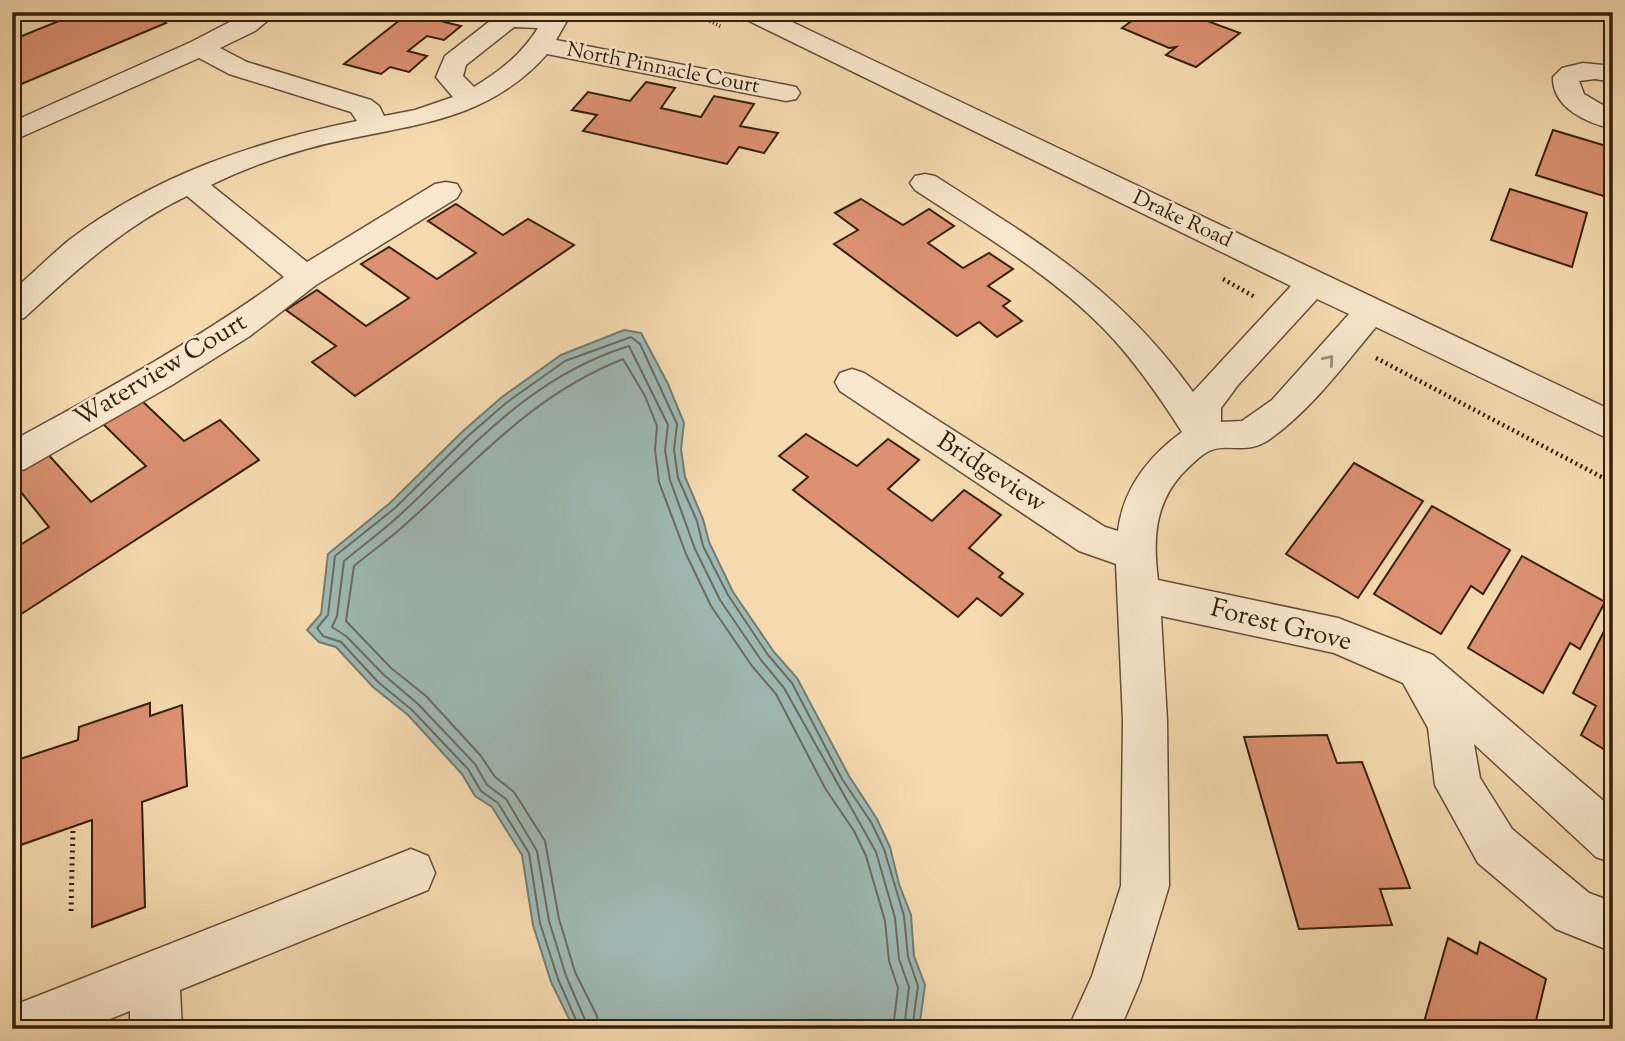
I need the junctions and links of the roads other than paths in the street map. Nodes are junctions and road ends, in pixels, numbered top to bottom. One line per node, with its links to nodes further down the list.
1 (266, 12): 4 (street)
2 (750, 12): 15 (street, Drake Road)
3 (551, 26): 6 (street, North Pinnacle Court); 7 (street); 7 (street, North Pinnacle Court)
4 (200, 48): 9 (street); 10 (street)
5 (1613, 74): 8 (street)
6 (786, 93)
7 (471, 100): 9 (street)
8 (1613, 121)
9 (372, 126): 11 (street)
10 (12, 133)
11 (190, 183): 14 (street); 16 (street)
12 (925, 183): 20 (street)
13 (446, 191): 14 (street, Waterview Court)
14 (305, 277): 21 (street, Waterview Court)
15 (1314, 282): 17 (street, Drake Road); 20 (street)
16 (12, 310)
17 (1372, 310): 19 (street, Drake Road); 20 (street, one-way to 17)
18 (852, 382): 22 (street, Bridgeview)
19 (1613, 428)
20 (1203, 436): 22 (street)
21 (12, 459)
22 (1135, 552): 23 (street)
23 (1140, 594): 24 (street, Forest Grove); 31 (street)
24 (1418, 669): 25 (street, Forest Grove); 27 (street)
25 (1613, 840)
26 (411, 873): 28 (street)
27 (1613, 927)
28 (154, 977): 29 (street); 30 (street)
29 (20, 1029)
30 (156, 1029)
31 (1094, 1029)

